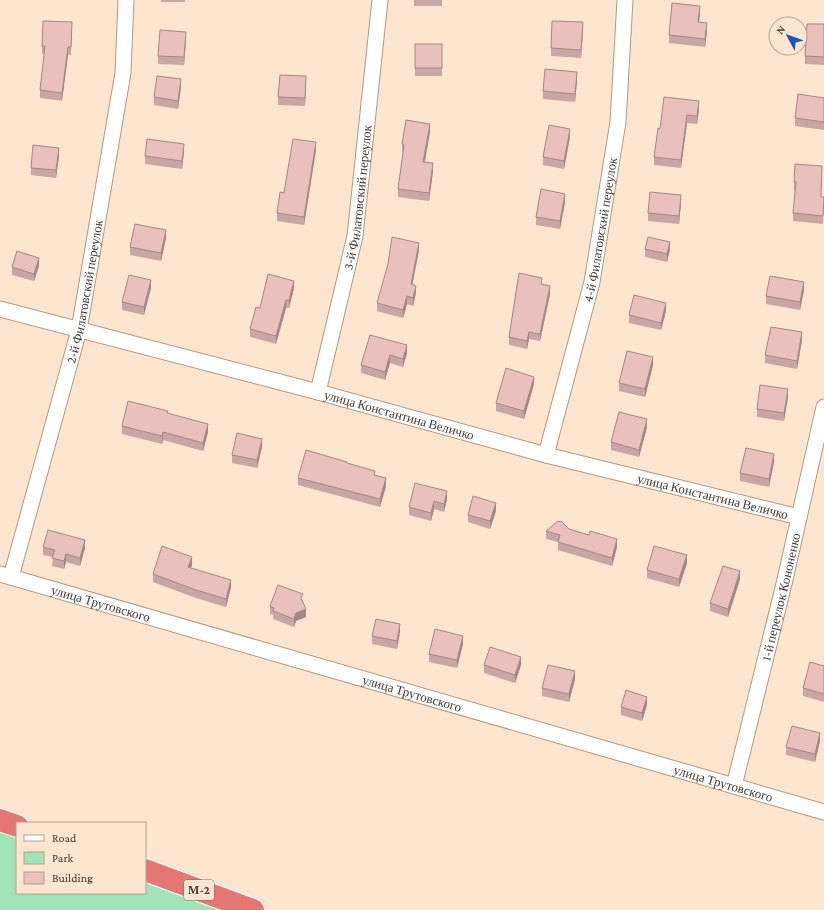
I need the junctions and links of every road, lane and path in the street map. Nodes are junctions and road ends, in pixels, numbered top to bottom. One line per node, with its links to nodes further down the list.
1 (126, 0): 5 (street, 2-й Филатовский переулок)
2 (380, 0): 6 (street, 3-й Филатовский переулок)
3 (625, 0): 8 (street, 4-й Филатовский переулок)
4 (0, 309): 5 (street, улица Константина Величко)
5 (79, 330): 6 (street, улица Константина Величко); 10 (street, 2-й Филатовский переулок)
6 (318, 392): 8 (street, улица Константина Величко)
7 (824, 407): 9 (street, 1-й переулок Кононенко)
8 (546, 455): 9 (street, улица Константина Величко)
9 (799, 517): 11 (street, 1-й переулок Кононенко)
10 (5, 576): 11 (street, улица Трутовского)
11 (734, 786): 12 (street, улица Трутовского)
12 (824, 812)
13 (0, 820): 14 (highway)
14 (16, 826)
15 (146, 870): 16 (highway, М-2)
16 (253, 910)

